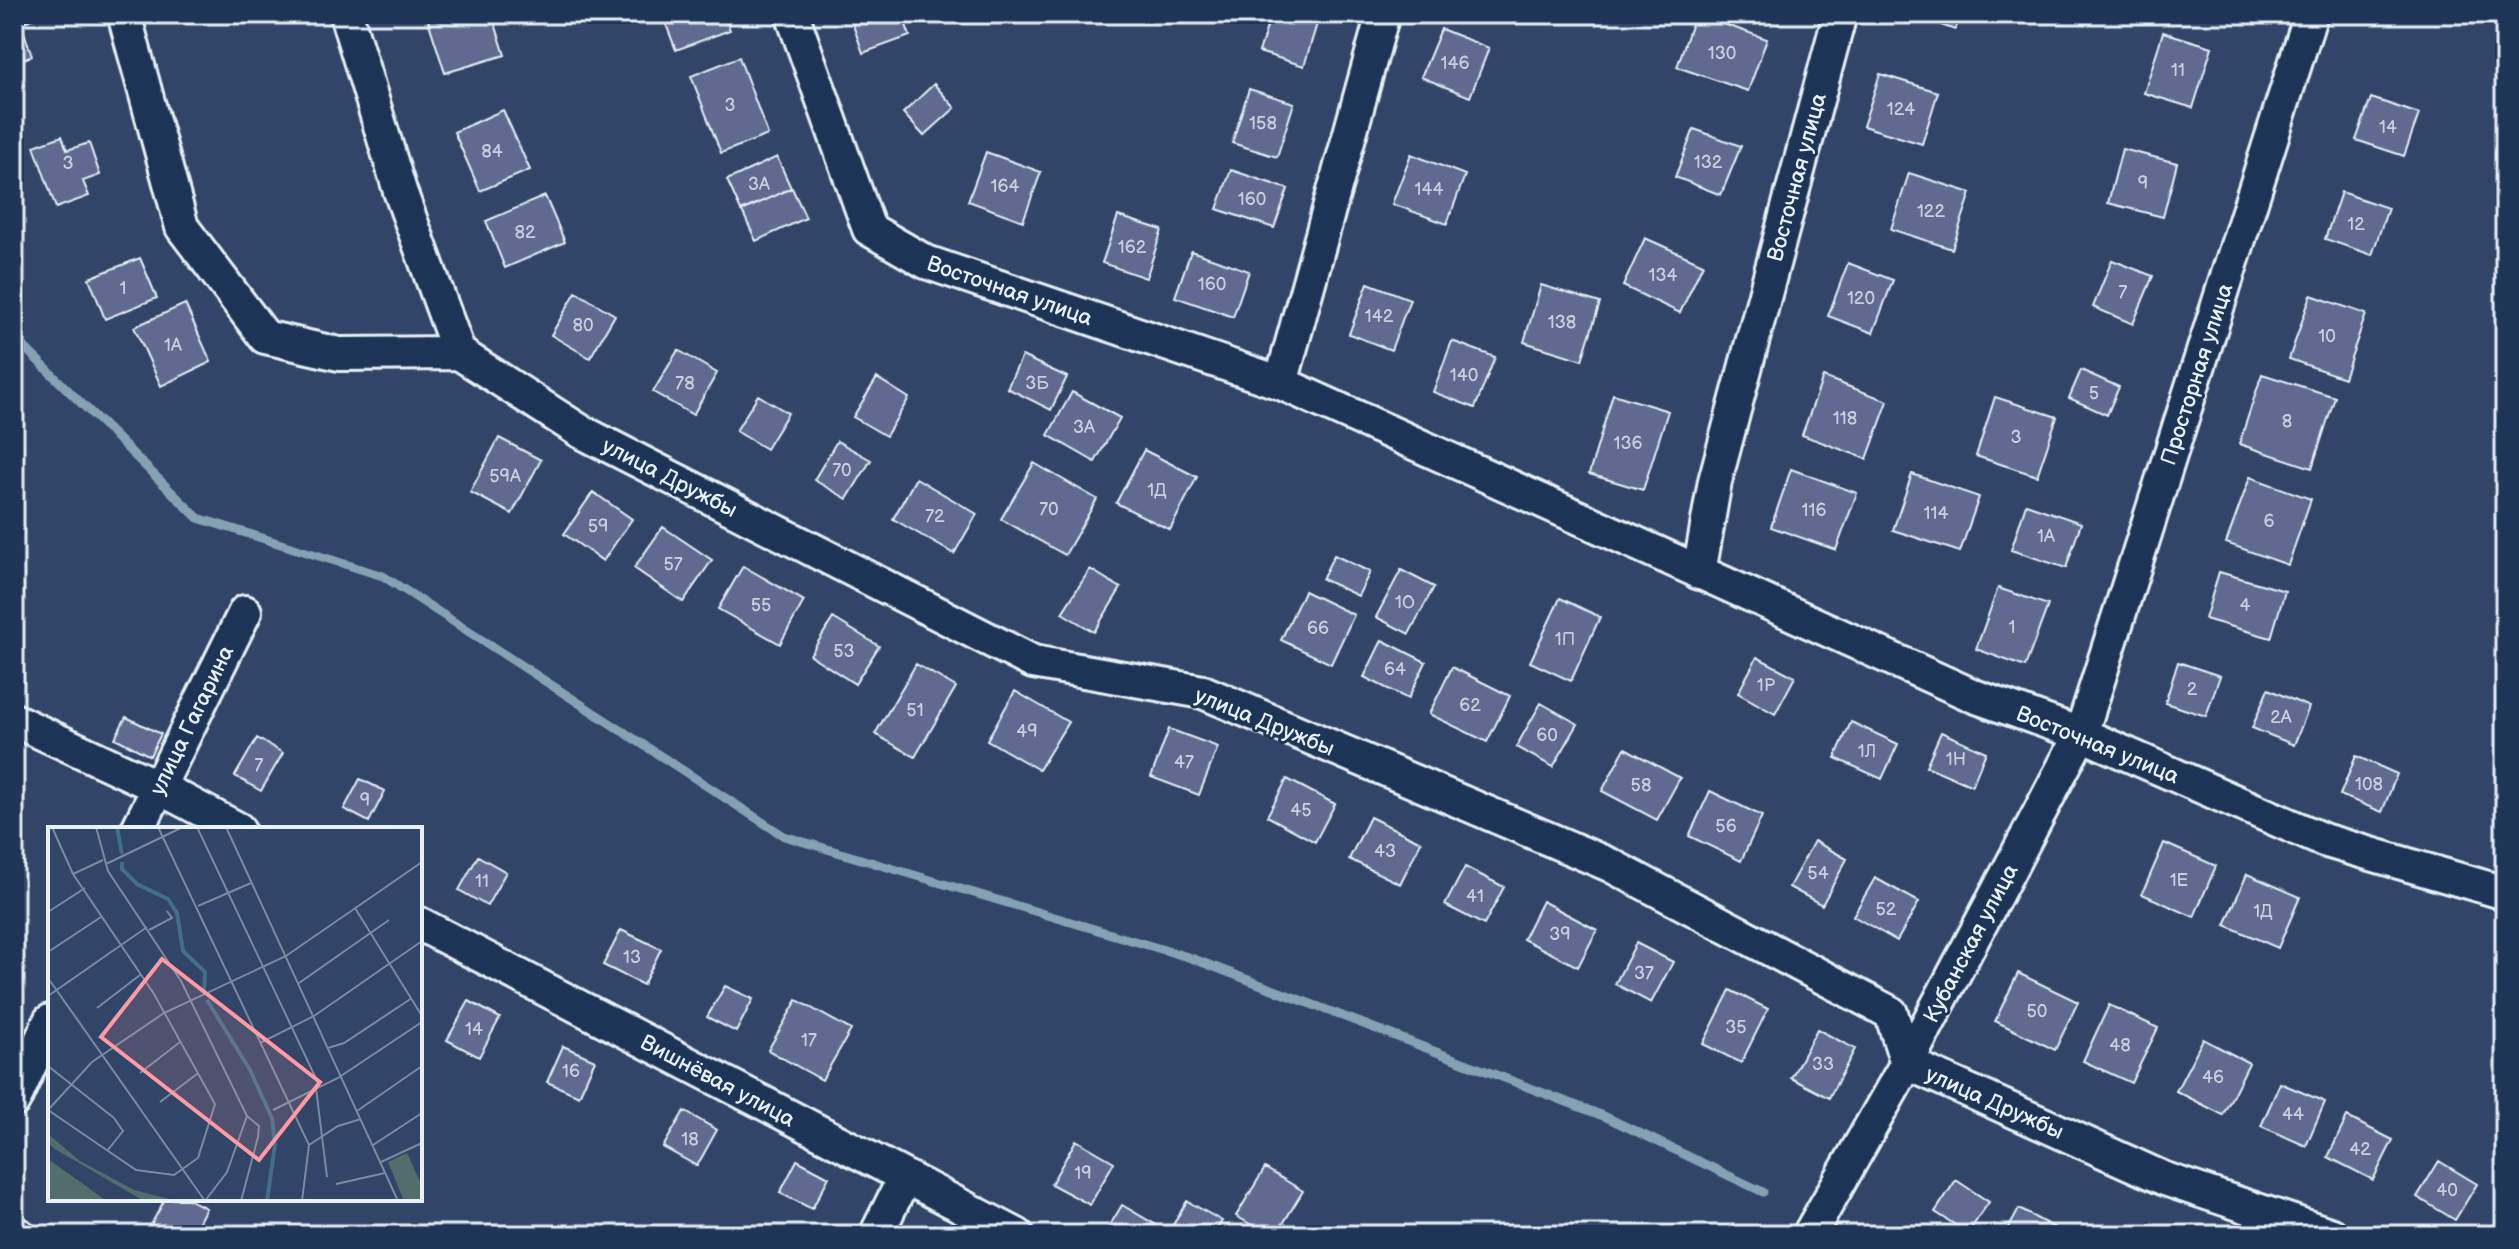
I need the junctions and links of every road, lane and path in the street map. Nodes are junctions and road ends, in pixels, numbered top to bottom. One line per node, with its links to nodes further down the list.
1 (124, 14): 7 (street)
2 (346, 14): 7 (street)
3 (792, 14): 8 (street, Восточная улица)
4 (1383, 14): 8 (street)
5 (1840, 14): 9 (street, Восточная улица)
6 (2311, 14): 12 (street, Просторная улица)
7 (459, 353): 19 (street, улица Дружбы)
8 (1281, 383): 9 (street, Восточная улица)
9 (1699, 573): 12 (street, Восточная улица)
10 (245, 612): 13 (street, улица Гагарина)
11 (14, 720): 13 (street)
12 (2081, 734): 16 (street, Восточная улица); 19 (street, Кубанская улица)
13 (158, 787): 14 (street, улица Гагарина); 15 (street)
14 (139, 827)
15 (234, 827)
16 (2505, 893)
17 (422, 925): 21 (street, Вишнёвая улица)
18 (48, 1025): 20 (street)
19 (1907, 1063): 24 (street, Кубанская улица); 25 (street, улица Дружбы)
20 (14, 1100)
21 (905, 1177): 22 (street); 23 (street, Вишнёвая улица)
22 (876, 1235)
23 (1017, 1235)
24 (1809, 1235)
25 (2332, 1235)

